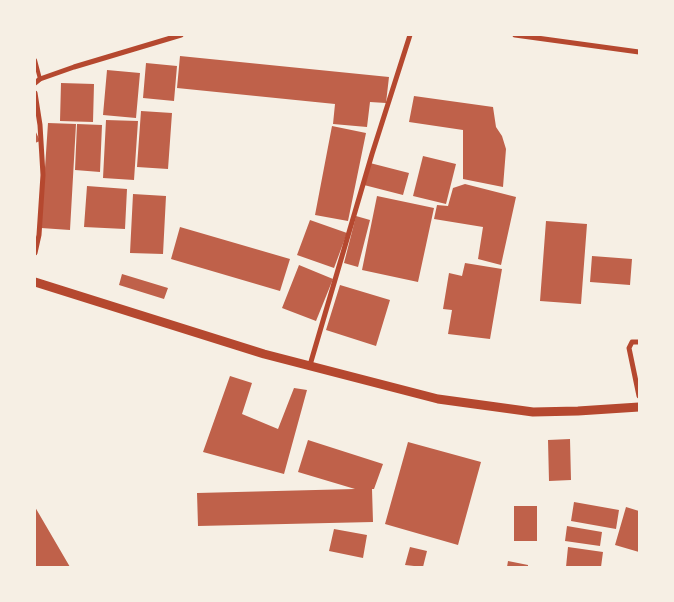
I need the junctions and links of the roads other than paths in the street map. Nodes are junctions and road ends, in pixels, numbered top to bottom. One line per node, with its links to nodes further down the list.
1 (181, 35): 6 (street)
2 (410, 35): 11 (street)
3 (515, 35): 4 (street)
4 (639, 52)
5 (35, 60): 6 (lane)
6 (37, 81)
7 (35, 93): 8 (street)
8 (35, 252)
9 (35, 282): 11 (street)
10 (639, 342): 12 (street)
11 (310, 365): 13 (street)
12 (639, 396)
13 (639, 407)

